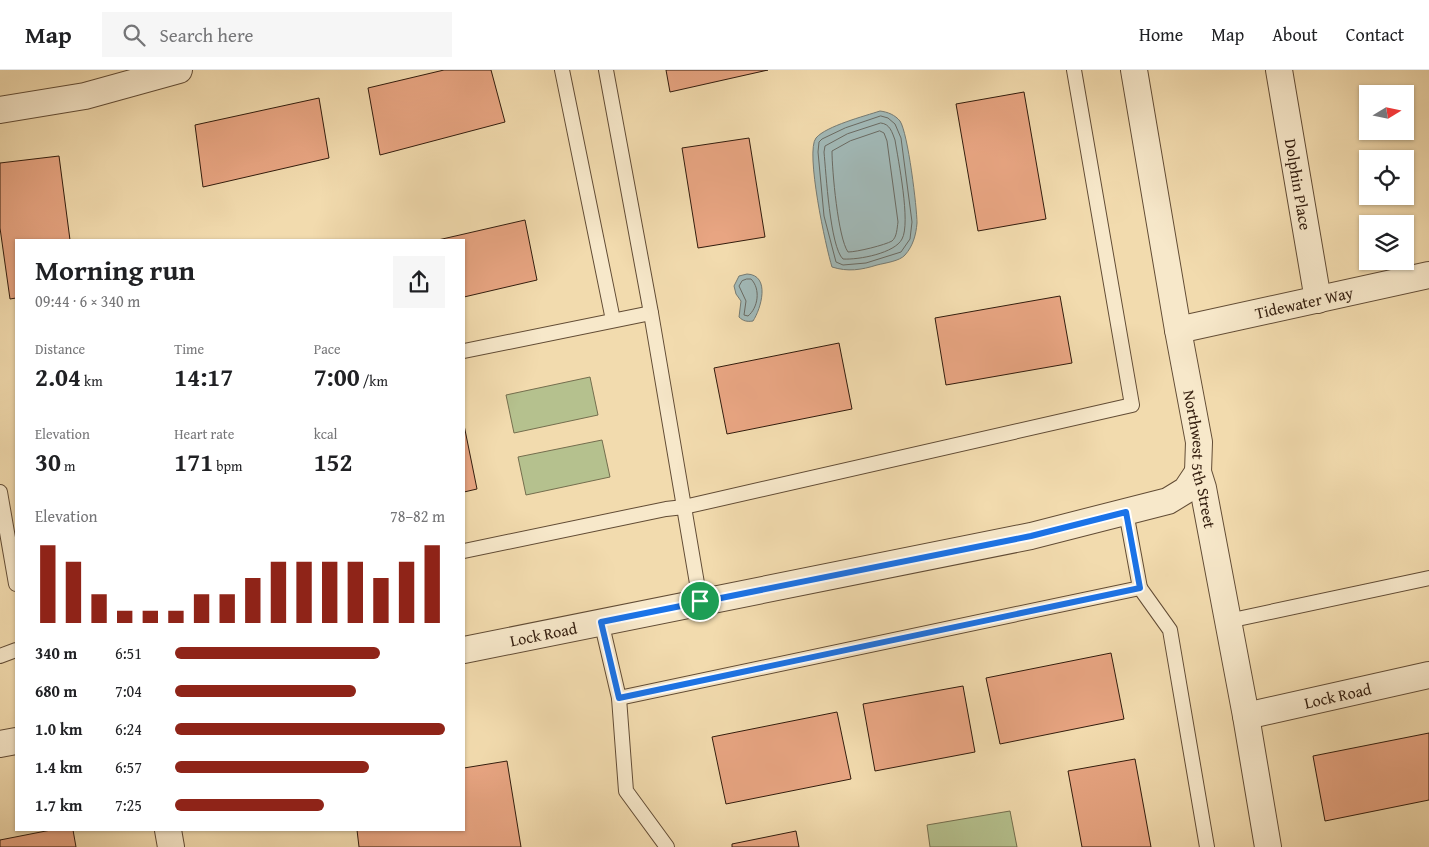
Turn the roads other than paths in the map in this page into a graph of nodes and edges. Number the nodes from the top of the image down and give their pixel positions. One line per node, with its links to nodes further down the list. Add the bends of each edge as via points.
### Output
1 (179, 70): 7 (street, via 85,96)
2 (562, 70): 11 (lane)
3 (606, 70): 10 (lane)
4 (1074, 70): 16 (lane, via 1132,405)
5 (1134, 70): 12 (street, Northwest 5th Street)
6 (1279, 70): 9 (street, Dolphin Place)
7 (0, 110)
8 (1429, 275): 9 (street, Tidewater Way)
9 (1318, 300): 12 (street, Tidewater Way)
10 (651, 313): 11 (lane); 16 (lane)
11 (613, 320): 13 (lane)
12 (1178, 330): 14 (street, Northwest 5th Street, via 1199,442)
13 (465, 351)
14 (1198, 472): 17 (street, Lock Road, via 1179,495); 23 (street, Northwest 5th Street)
15 (0, 492): 19 (lane)
16 (684, 507): 18 (lane); 22 (lane)
17 (1126, 512): 21 (lane); 22 (street, Lock Road, via 1031,536)
18 (465, 552)
19 (15, 578)
20 (1429, 578): 23 (lane)
21 (1140, 588): 29 (lane); 36 (lane, via 1170,630)
22 (700, 601): 24 (street, Lock Road)
23 (1228, 621): 30 (street, Northwest 5th Street)
24 (601, 622): 26 (street, Lock Road); 29 (lane)
25 (15, 650): 27 (lane)
26 (465, 650)
27 (0, 656)
28 (1429, 675): 30 (street, Lock Road)
29 (619, 698): 35 (lane, via 626,791)
30 (1246, 716): 37 (street, Northwest 5th Street)
31 (15, 741): 32 (street)
32 (0, 744)
33 (168, 831): 34 (street)
34 (170, 847)
35 (667, 847)
36 (1207, 847)
37 (1268, 847)

